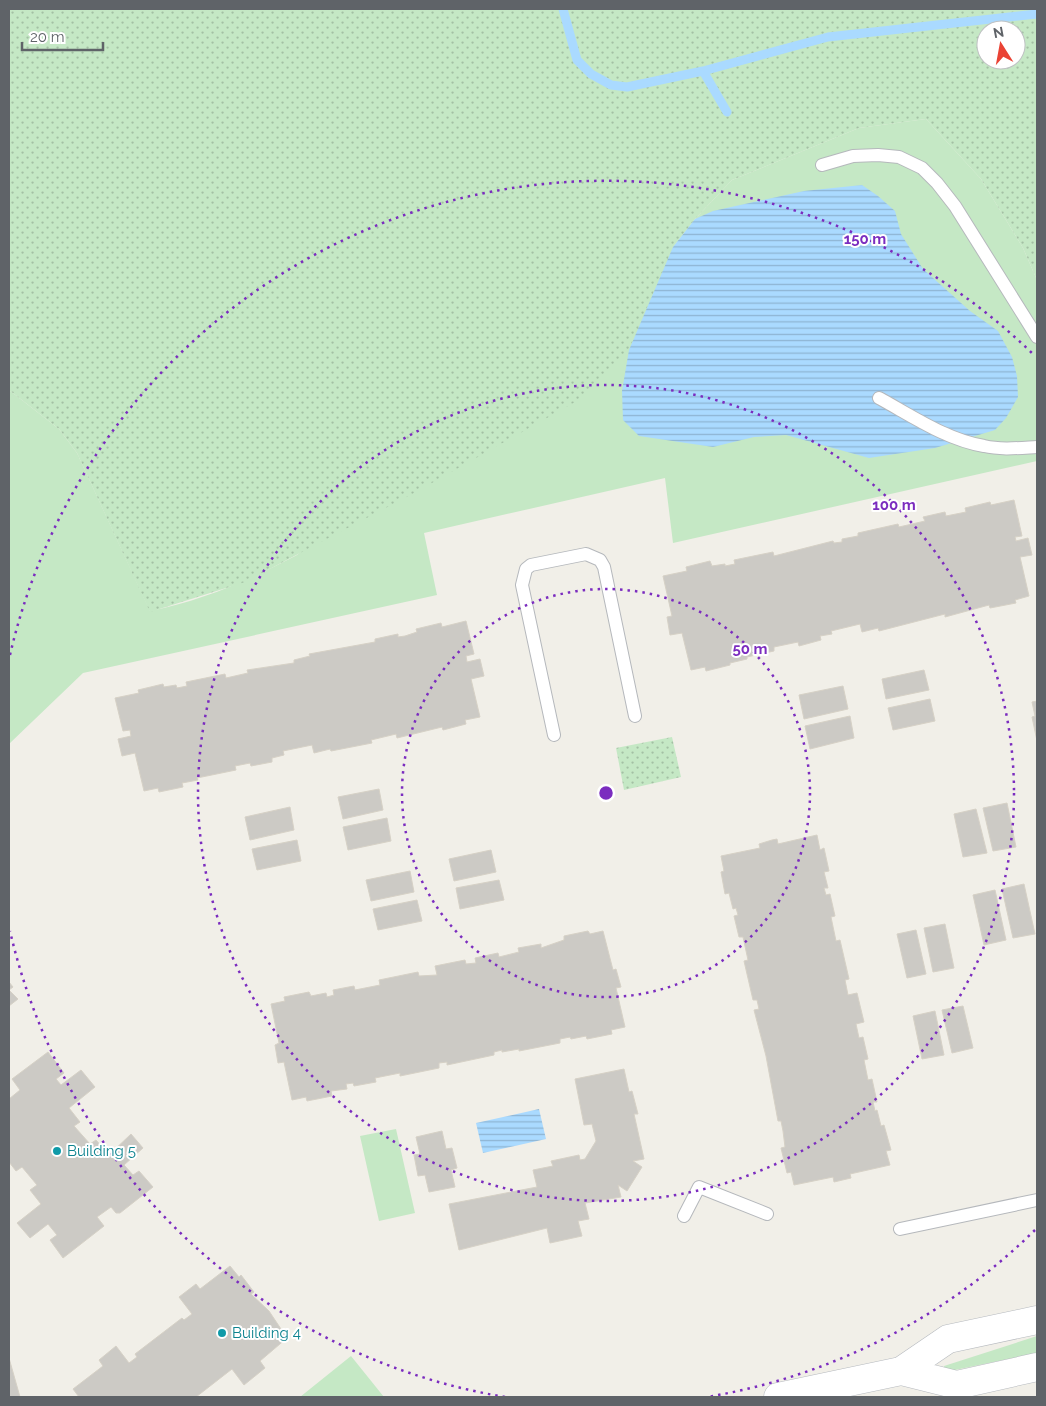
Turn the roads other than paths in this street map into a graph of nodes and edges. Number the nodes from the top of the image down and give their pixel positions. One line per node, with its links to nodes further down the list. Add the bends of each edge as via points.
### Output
1 (822, 165): 2 (lane, via 853,156 878,155 899,157 922,168 955,206)
2 (1037, 337)
3 (879, 398): 4 (lane, via 961,441 984,446)
4 (1037, 447)
5 (635, 716): 6 (lane, via 600,560 586,554 531,565 526,569 522,585)
6 (554, 735)
7 (1037, 1200): 10 (lane)
8 (767, 1214): 9 (lane, via 699,1187)
9 (684, 1216)
10 (900, 1229)
11 (1037, 1320): 13 (main road, via 948,1339)
12 (1037, 1367): 13 (main road, via 957,1385)
13 (901, 1371): 14 (main road)
14 (778, 1397)

